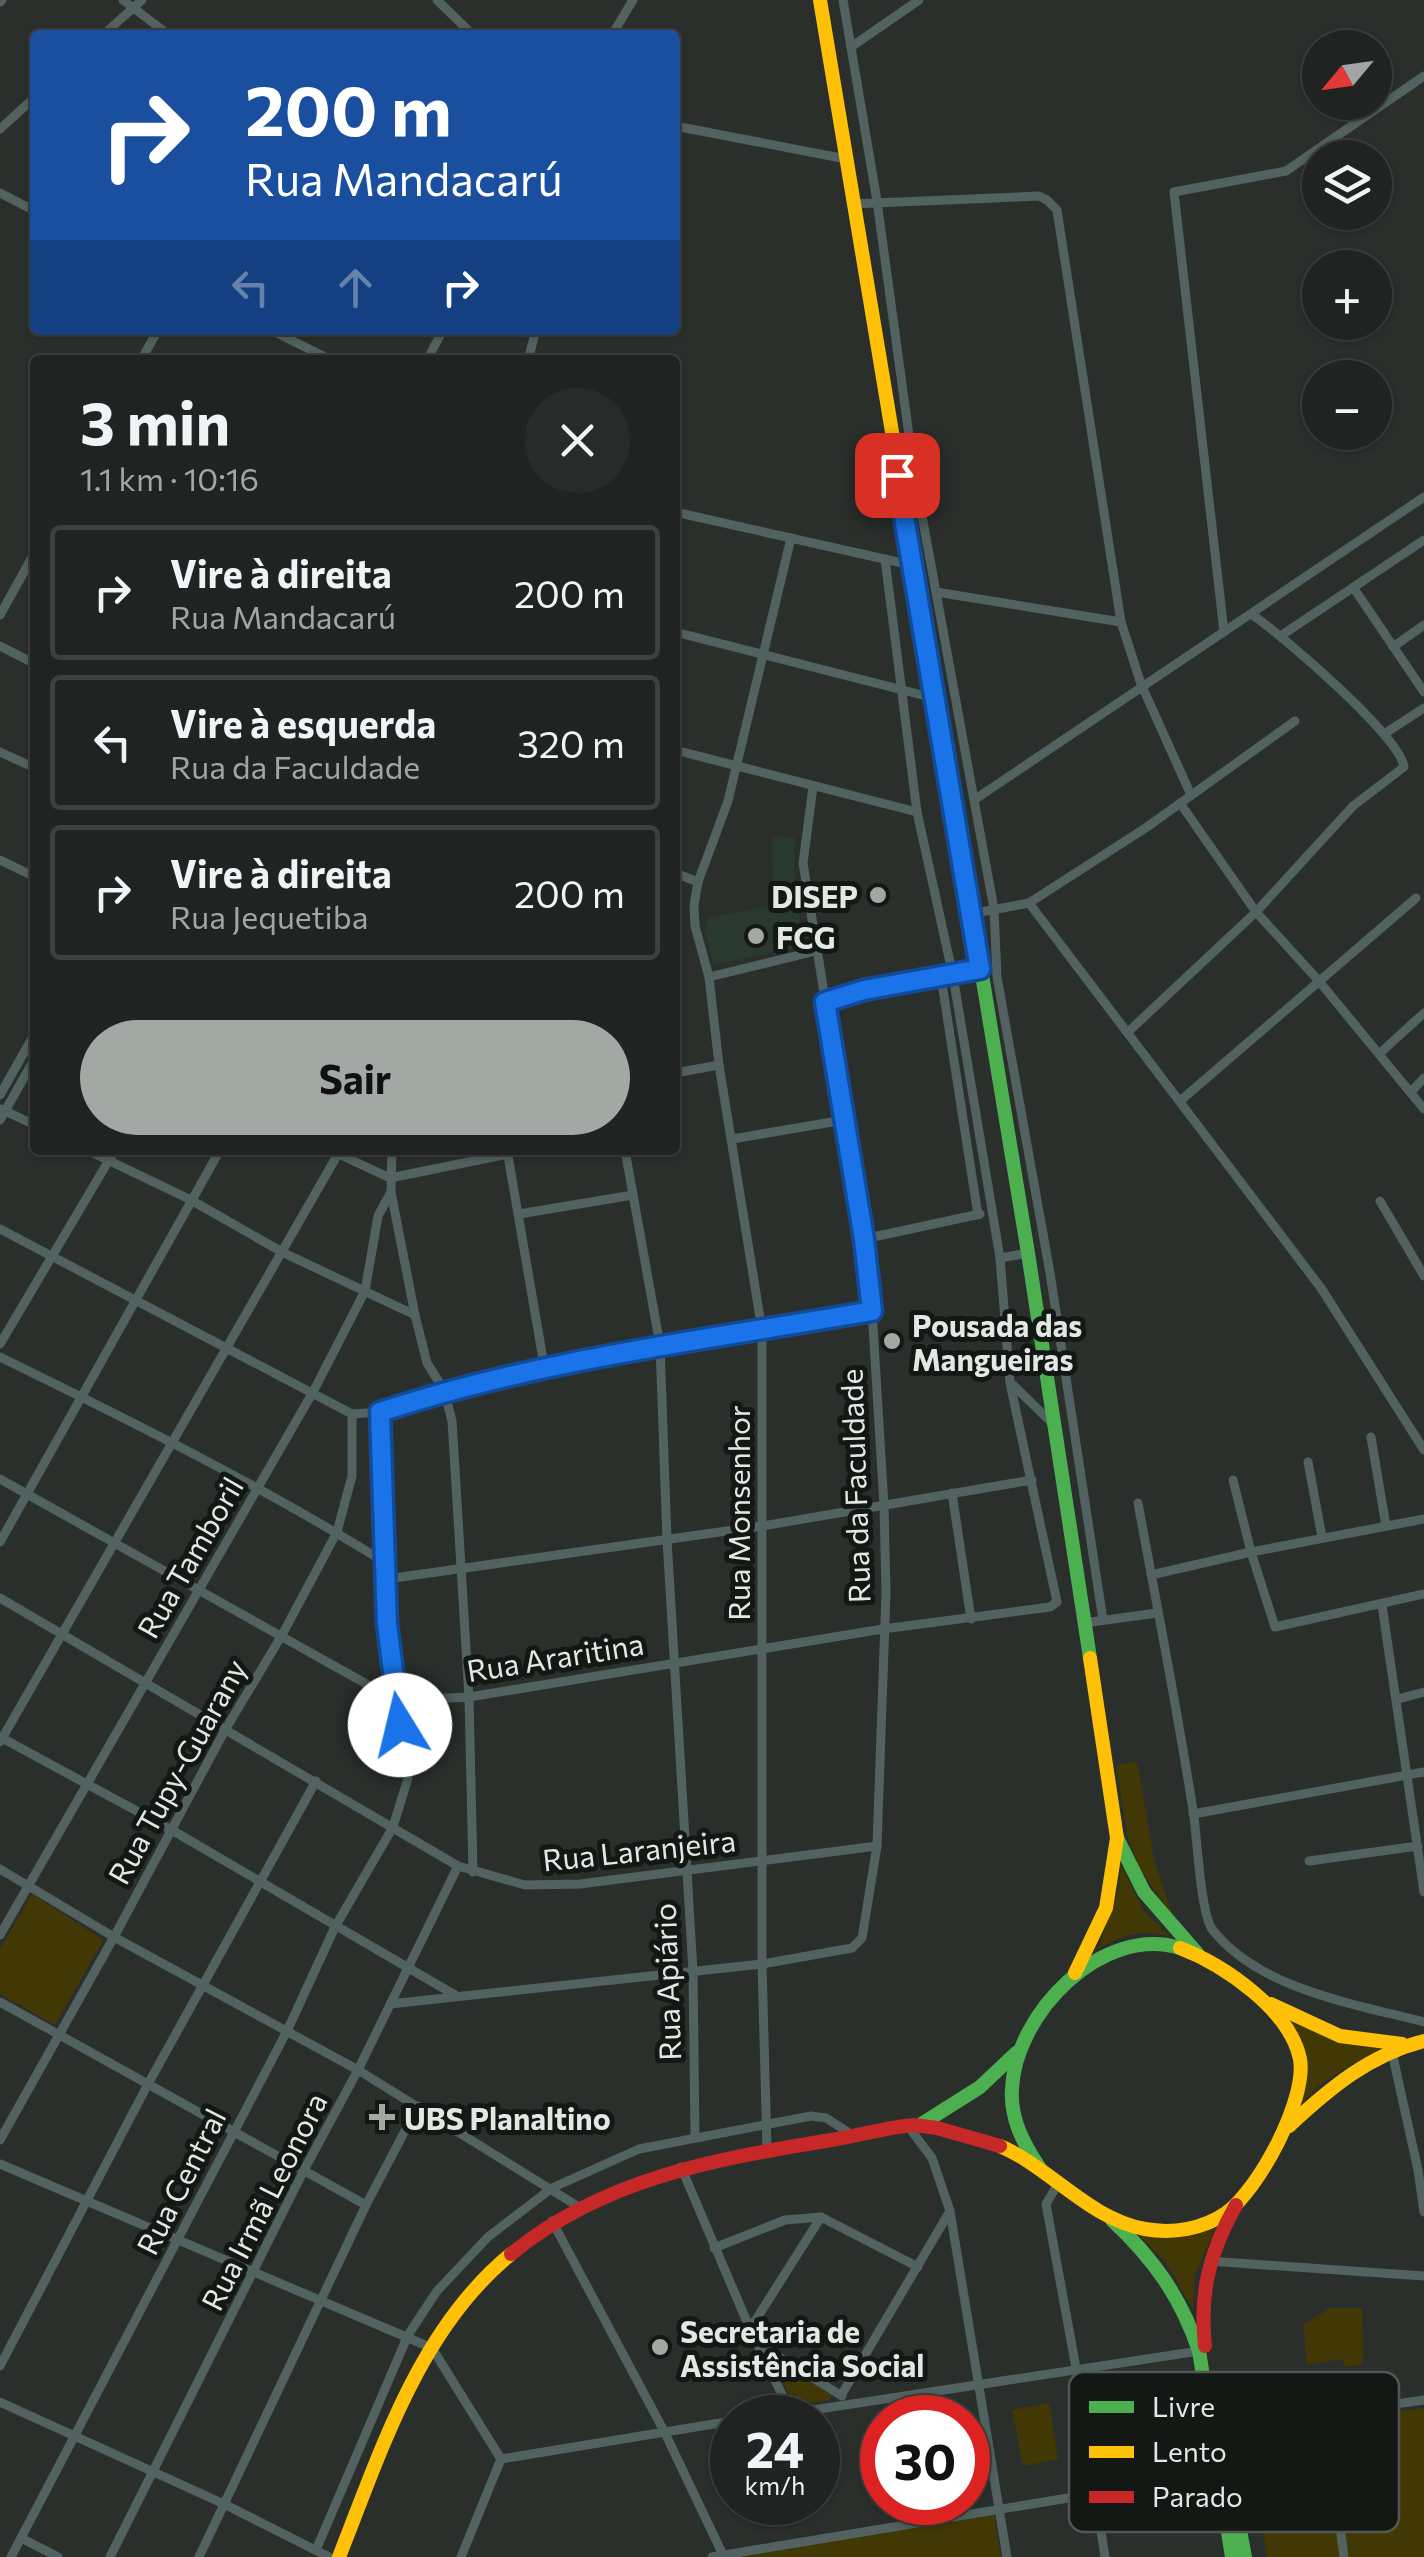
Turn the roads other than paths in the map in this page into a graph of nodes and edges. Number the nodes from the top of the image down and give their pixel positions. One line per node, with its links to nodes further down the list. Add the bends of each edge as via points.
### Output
1 (123, 0): 8 (street)
2 (142, 0): 8 (street)
3 (438, 0): 11 (street)
4 (633, 0): 12 (street)
5 (820, 0): 18 (main road)
6 (844, 0): 13 (street)
7 (919, 0): 13 (street)
8 (133, 8): 9 (street); 10 (street)
9 (109, 30)
10 (153, 30)
11 (468, 30)
12 (615, 30)
13 (851, 47): 20 (street)
14 (1424, 76): 38 (street, via 1286,171 1174,192)
15 (30, 102): 17 (street)
16 (680, 127): 18 (street)
17 (0, 129)
18 (846, 159): 21 (main road)
19 (0, 193): 22 (street)
20 (877, 201): 21 (street); 33 (street); 36 (street, via 1039,196 1057,210)
21 (852, 204): 31 (main road)
22 (30, 209)
23 (281, 335): 24 (street)
24 (321, 355)
25 (1424, 497): 34 (street)
26 (680, 513): 27 (street)
27 (792, 538): 29 (street); 43 (street, Rua Monsenhor)
28 (1424, 540): 32 (street)
29 (885, 559): 31 (street); 46 (street)
30 (30, 561): 35 (street)
31 (911, 564): 48 (main road)
32 (1353, 587): 40 (street); 42 (street)
33 (936, 592): 36 (street); 58 (street)
34 (1251, 614): 38 (street); 40 (street)
35 (0, 615)
36 (1121, 622): 45 (street)
37 (1424, 625): 42 (street)
38 (1224, 632): 45 (street)
39 (680, 633): 43 (street)
40 (1282, 635): 51 (street)
41 (0, 646): 44 (street)
42 (1393, 646): 47 (street)
43 (764, 654): 46 (street); 54 (street, Rua Monsenhor)
44 (30, 661)
45 (1141, 684): 57 (street); 58 (street)
46 (902, 690): 48 (street); 60 (street)
47 (1424, 692)
48 (934, 698): 69 (main road)
49 (1424, 708): 51 (street)
50 (1295, 721): 57 (street)
51 (1384, 734): 68 (street, via 1404,766 1353,806)
52 (680, 751): 54 (street)
53 (0, 752): 55 (street)
54 (737, 765): 56 (street); 64 (street, Rua Monsenhor)
55 (30, 766)
56 (813, 787): 60 (street); 70 (street, Rua da Faculdade, via 803,862)
57 (1190, 795): 59 (street)
58 (974, 800): 67 (street)
59 (1180, 803): 66 (street); 68 (street)
60 (917, 812): 72 (street)
61 (0, 860): 62 (street)
62 (30, 875)
63 (680, 875): 64 (street)
64 (698, 882): 73 (street, Rua Monsenhor, via 695,926)
65 (1416, 898): 74 (street)
66 (1029, 904): 67 (street); 77 (street)
67 (994, 909): 69 (street); 165 (street, via 997,977)
68 (1256, 912): 74 (street); 77 (street)
69 (970, 914): 71 (main road)
70 (816, 951): 73 (street); 75 (street, Rua da Faculdade)
71 (980, 969): 72 (street); 113 (main road)
72 (947, 976): 75 (street); 107 (street); 109 (street)
73 (709, 977): 80 (street, Rua Monsenhor)
74 (1318, 980): 79 (street); 86 (street)
75 (825, 1002): 89 (street, Rua da Faculdade)
76 (1424, 1012): 79 (street)
77 (1128, 1032): 86 (street)
78 (30, 1043): 84 (street)
79 (1379, 1054): 85 (street)
80 (719, 1065): 82 (street); 91 (street, Rua Monsenhor)
81 (30, 1066): 88 (street)
82 (680, 1072)
83 (1424, 1078): 85 (street)
84 (0, 1095)
85 (1418, 1097): 87 (street)
86 (1180, 1101): 136 (street, via 1321,1288)
87 (1424, 1109)
88 (2, 1113): 90 (street)
89 (844, 1120): 91 (street); 111 (street, Rua da Faculdade)
90 (30, 1123)
91 (732, 1139): 121 (street, Rua Monsenhor)
92 (98, 1155): 101 (street)
93 (112, 1155): 101 (street)
94 (217, 1155): 105 (street)
95 (332, 1155): 112 (street)
96 (340, 1155): 102 (street)
97 (392, 1155): 102 (street, Rua Tamboril)
98 (494, 1155): 102 (street)
99 (508, 1155): 108 (street)
100 (626, 1155): 104 (street, Rua Apiário)
101 (108, 1160): 105 (street); 114 (street)
102 (390, 1178): 103 (street, Rua Tamboril)
103 (391, 1192): 117 (street, Rua Tamboril, via 378,1216); 120 (street, Rua Tamboril)
104 (633, 1195): 108 (street); 123 (street, Rua Apiário)
105 (191, 1200): 112 (street); 118 (street)
106 (1380, 1201): 116 (street)
107 (993, 1212): 109 (street); 115 (street)
108 (519, 1214): 126 (street)
109 (978, 1215): 111 (street)
110 (0, 1229): 114 (street)
111 (864, 1239): 119 (street, Rua da Faculdade)
112 (282, 1252): 117 (street); 124 (street)
113 (1028, 1253): 115 (street); 133 (main road)
114 (52, 1256): 118 (street); 122 (street)
115 (1000, 1258): 127 (street)
116 (1424, 1276)
117 (365, 1291): 120 (street); 129 (street, Rua Tamboril)
118 (136, 1298): 124 (street); 130 (street)
119 (872, 1311): 121 (street); 145 (street, Rua da Faculdade)
120 (415, 1315): 128 (street, Rua Tamboril, via 426,1364)
121 (762, 1330): 123 (street); 147 (street, Rua Monsenhor)
122 (0, 1344)
123 (660, 1346): 126 (street); 151 (street, Rua Apiário)
124 (229, 1348): 129 (street); 135 (street)
125 (0, 1358): 130 (street)
126 (544, 1366): 128 (street)
127 (1010, 1383): 133 (street); 139 (street)
128 (444, 1390): 131 (street); 156 (street)
129 (313, 1392): 132 (street); 141 (street, Rua Tamboril)
130 (80, 1396): 135 (street); 142 (street)
131 (380, 1412): 132 (street); 155 (street, Rua Central)
132 (352, 1414): 149 (street, Rua Tupy-Guarany, via 352,1476)
133 (1054, 1425): 166 (main road)
134 (1371, 1438): 148 (street)
135 (170, 1442): 141 (street); 153 (street)
136 (1424, 1450)
137 (1308, 1462): 150 (street)
138 (0, 1479): 142 (street, Rua Araritina)
139 (1032, 1480): 143 (street); 164 (street, Rua Araritina, via 1058,1599 1050,1608)
140 (1233, 1480): 154 (street)
141 (257, 1488): 149 (street); 159 (street, Rua Tamboril)
142 (26, 1494): 152 (street); 153 (street, Rua Araritina)
143 (952, 1494): 145 (street); 164 (street)
144 (1138, 1503): 157 (street)
145 (884, 1505): 147 (street); 167 (street, Rua da Faculdade)
146 (1424, 1519): 148 (street)
147 (762, 1526): 151 (street); 170 (street, Rua Monsenhor)
148 (1386, 1526): 150 (street)
149 (337, 1532): 155 (street); 169 (street, Rua Tupy-Guarany)
150 (1322, 1537): 154 (street)
151 (667, 1540): 156 (street); 171 (street, Rua Apiário)
152 (0, 1542)
153 (116, 1542): 159 (street, Rua Araritina); 168 (street)
154 (1251, 1552): 157 (street); 162 (street, via 1277,1628)
155 (386, 1563): 158 (street, Rua Central)
156 (462, 1569): 158 (street); 174 (street)
157 (1151, 1576): 163 (street)
158 (386, 1578): 175 (street, Rua Central)
159 (199, 1588): 169 (street, Rua Araritina); 172 (street, Rua Tamboril)
160 (1424, 1594): 162 (street)
161 (0, 1598): 168 (street, Rua Laranjeira)
162 (1382, 1604): 176 (street)
163 (1157, 1613): 165 (street); 183 (street)
164 (972, 1619): 167 (street, Rua Araritina)
165 (1103, 1620): 166 (street)
166 (1084, 1623): 186 (main road)
167 (883, 1629): 170 (street, Rua Araritina); 187 (street, Rua da Faculdade)
168 (63, 1634): 172 (street, Rua Laranjeira); 178 (street)
169 (282, 1635): 175 (street, Rua Araritina); 177 (street, Rua Tupy-Guarany)
170 (763, 1651): 171 (street, Rua Araritina); 190 (street, Rua Monsenhor)
171 (676, 1662): 174 (street, Rua Araritina); 194 (street, Rua Apiário)
172 (146, 1684): 177 (street, Rua Laranjeira); 182 (street, Rua Tamboril)
173 (1424, 1692): 176 (street)
174 (469, 1697): 175 (street, Rua Araritina); 193 (street)
175 (396, 1698): 184 (street, Rua Central, via 408,1778)
176 (1398, 1699): 180 (street)
177 (225, 1730): 181 (street, Rua Laranjeira); 185 (street, Rua Tupy-Guarany)
178 (1, 1739): 182 (street)
179 (1424, 1772): 180 (street)
180 (1409, 1775): 183 (street); 188 (street)
181 (316, 1782): 184 (street, Rua Laranjeira); 195 (street)
182 (89, 1785): 185 (street); 196 (street, Rua Tamboril)
183 (1193, 1814): 211 (street, via 1208,1922 1223,1940 1303,1990)
184 (393, 1827): 191 (street, Rua Laranjeira); 198 (street, Rua Central)
185 (170, 1829): 195 (street); 200 (street, Rua Tupy-Guarany)
186 (1117, 1838): 201 (main road, via 1144,1892); 205 (main road, via 1106,1908)
187 (877, 1846): 190 (street, Rua Laranjeira); 202 (street, Rua da Faculdade, via 856,1945)
188 (1418, 1846): 189 (street); 197 (street)
189 (1308, 1861)
190 (763, 1862): 194 (street, Rua Laranjeira); 202 (street, Rua Monsenhor)
191 (458, 1866): 193 (street, Rua Laranjeira); 203 (street, Rua Irmã Leonora)
192 (0, 1868): 196 (street)
193 (473, 1872): 194 (street, Rua Laranjeira, via 541,1886)
194 (688, 1872): 204 (street, Rua Apiário)
195 (259, 1880): 198 (street); 206 (street)
196 (29, 1885): 199 (street, Rua Tamboril); 200 (street)
197 (1424, 1892)
198 (335, 1926): 203 (street); 212 (street, Rua Central)
199 (0, 1935)
200 (114, 1937): 206 (street); 213 (street, Rua Tupy-Guarany)
201 (1197, 1953): 205 (main road, via 1164,1944 1126,1945); 208 (main road)
202 (762, 1964): 204 (street); 220 (street, Rua Monsenhor)
203 (408, 1968): 207 (street); 210 (street, Rua Irmã Leonora)
204 (693, 1971): 207 (street); 225 (street, Rua Apiário)
205 (1075, 1973): 216 (main road)
206 (202, 1984): 212 (street); 218 (street)
207 (458, 1997): 210 (street)
208 (1264, 2000): 215 (main road, via 1326,2031); 222 (main road, via 1285,2022 1300,2059 1300,2093)
209 (0, 2002): 213 (street)
210 (390, 2004): 217 (street, Rua Irmã Leonora)
211 (1424, 2022)
212 (288, 2031): 217 (street); 223 (street, Rua Central)
213 (58, 2034): 218 (street); 226 (street, Rua Tupy-Guarany)
214 (1424, 2041): 215 (main road)
215 (1391, 2047): 222 (main road); 232 (street)
216 (1019, 2050): 221 (main road, via 980,2087); 230 (main road, via 1012,2106)
217 (358, 2070): 219 (street); 231 (street, Rua Irmã Leonora)
218 (148, 2084): 223 (street); 235 (street)
219 (418, 2106): 234 (street); 237 (street)
220 (764, 2124): 224 (street, via 811,2116); 225 (street); 227 (street, Rua Monsenhor)
221 (914, 2125): 224 (main road); 230 (main road, via 987,2141); 239 (street)
222 (1289, 2126): 236 (main road)
223 (232, 2132): 231 (street); 244 (street, Rua Central)
224 (854, 2136): 227 (main road)
225 (695, 2138): 234 (street, via 639,2149)
226 (0, 2140)
227 (767, 2150): 229 (main road)
228 (0, 2164): 235 (street)
229 (681, 2167): 238 (main road); 245 (street)
230 (1039, 2167): 233 (main road)
231 (304, 2170): 237 (street); 248 (street, Rua Irmã Leonora)
232 (1421, 2170): 240 (street)
233 (1058, 2184): 242 (main road); 257 (street, via 1046,2204)
234 (552, 2188): 238 (street); 252 (street, via 478,2247)
235 (88, 2201): 244 (street); 256 (street)
236 (1236, 2204): 242 (main road, via 1178,2230); 246 (main road)
237 (366, 2205): 250 (street)
238 (579, 2207): 243 (main road)
239 (950, 2211): 247 (street); 261 (street)
240 (1424, 2212)
241 (821, 2217): 245 (street, via 785,2220); 247 (street); 251 (street)
242 (1112, 2220): 255 (main road, via 1170,2283)
243 (552, 2221): 254 (main road, via 480,2280); 268 (street)
244 (178, 2239): 248 (street); 269 (street, Rua Central)
245 (714, 2248): 251 (street)
246 (1209, 2260): 249 (street); 255 (main road, via 1200,2302)
247 (918, 2267): 263 (street)
248 (254, 2271): 250 (street); 271 (street, Rua Irmã Leonora)
249 (1424, 2276)
250 (320, 2302): 252 (street); 273 (street)
251 (750, 2328): 253 (street)
252 (408, 2335): 254 (street); 280 (street)
253 (758, 2344): 262 (street); 263 (street)
254 (432, 2348): 270 (street); 287 (main road)
255 (1202, 2351): 257 (street); 259 (main road); 260 (main road)
256 (0, 2366)
257 (1076, 2368): 258 (street); 261 (street)
258 (1077, 2372)
259 (1205, 2372)
260 (1207, 2372)
261 (981, 2383): 263 (street); 274 (street)
262 (783, 2395)
263 (842, 2398)
264 (1424, 2400): 266 (street)
265 (0, 2402): 269 (street)
266 (1399, 2404)
267 (710, 2425): 268 (street)
268 (664, 2432): 270 (street); 281 (street)
269 (76, 2437): 271 (street); 279 (street, Rua Central)
270 (501, 2459): 288 (street)
271 (154, 2474): 273 (street); 284 (street, Rua Irmã Leonora)
272 (1069, 2497): 274 (street)
273 (224, 2504): 280 (street); 285 (street)
274 (1000, 2507): 281 (street); 290 (street)
275 (1100, 2532): 291 (street)
276 (1228, 2532): 292 (main road)
277 (1240, 2532): 293 (main road)
278 (1341, 2532): 294 (street)
279 (21, 2538): 282 (street, Rua Central); 283 (street)
280 (316, 2550): 286 (street)
281 (724, 2556): 289 (street)
282 (11, 2557)
283 (58, 2557)
284 (110, 2557)
285 (200, 2557)
286 (328, 2557)
287 (338, 2557)
288 (462, 2557)
289 (712, 2557)
290 (1007, 2557)
291 (1104, 2557)
292 (1232, 2557)
293 (1244, 2557)
294 (1344, 2557)

